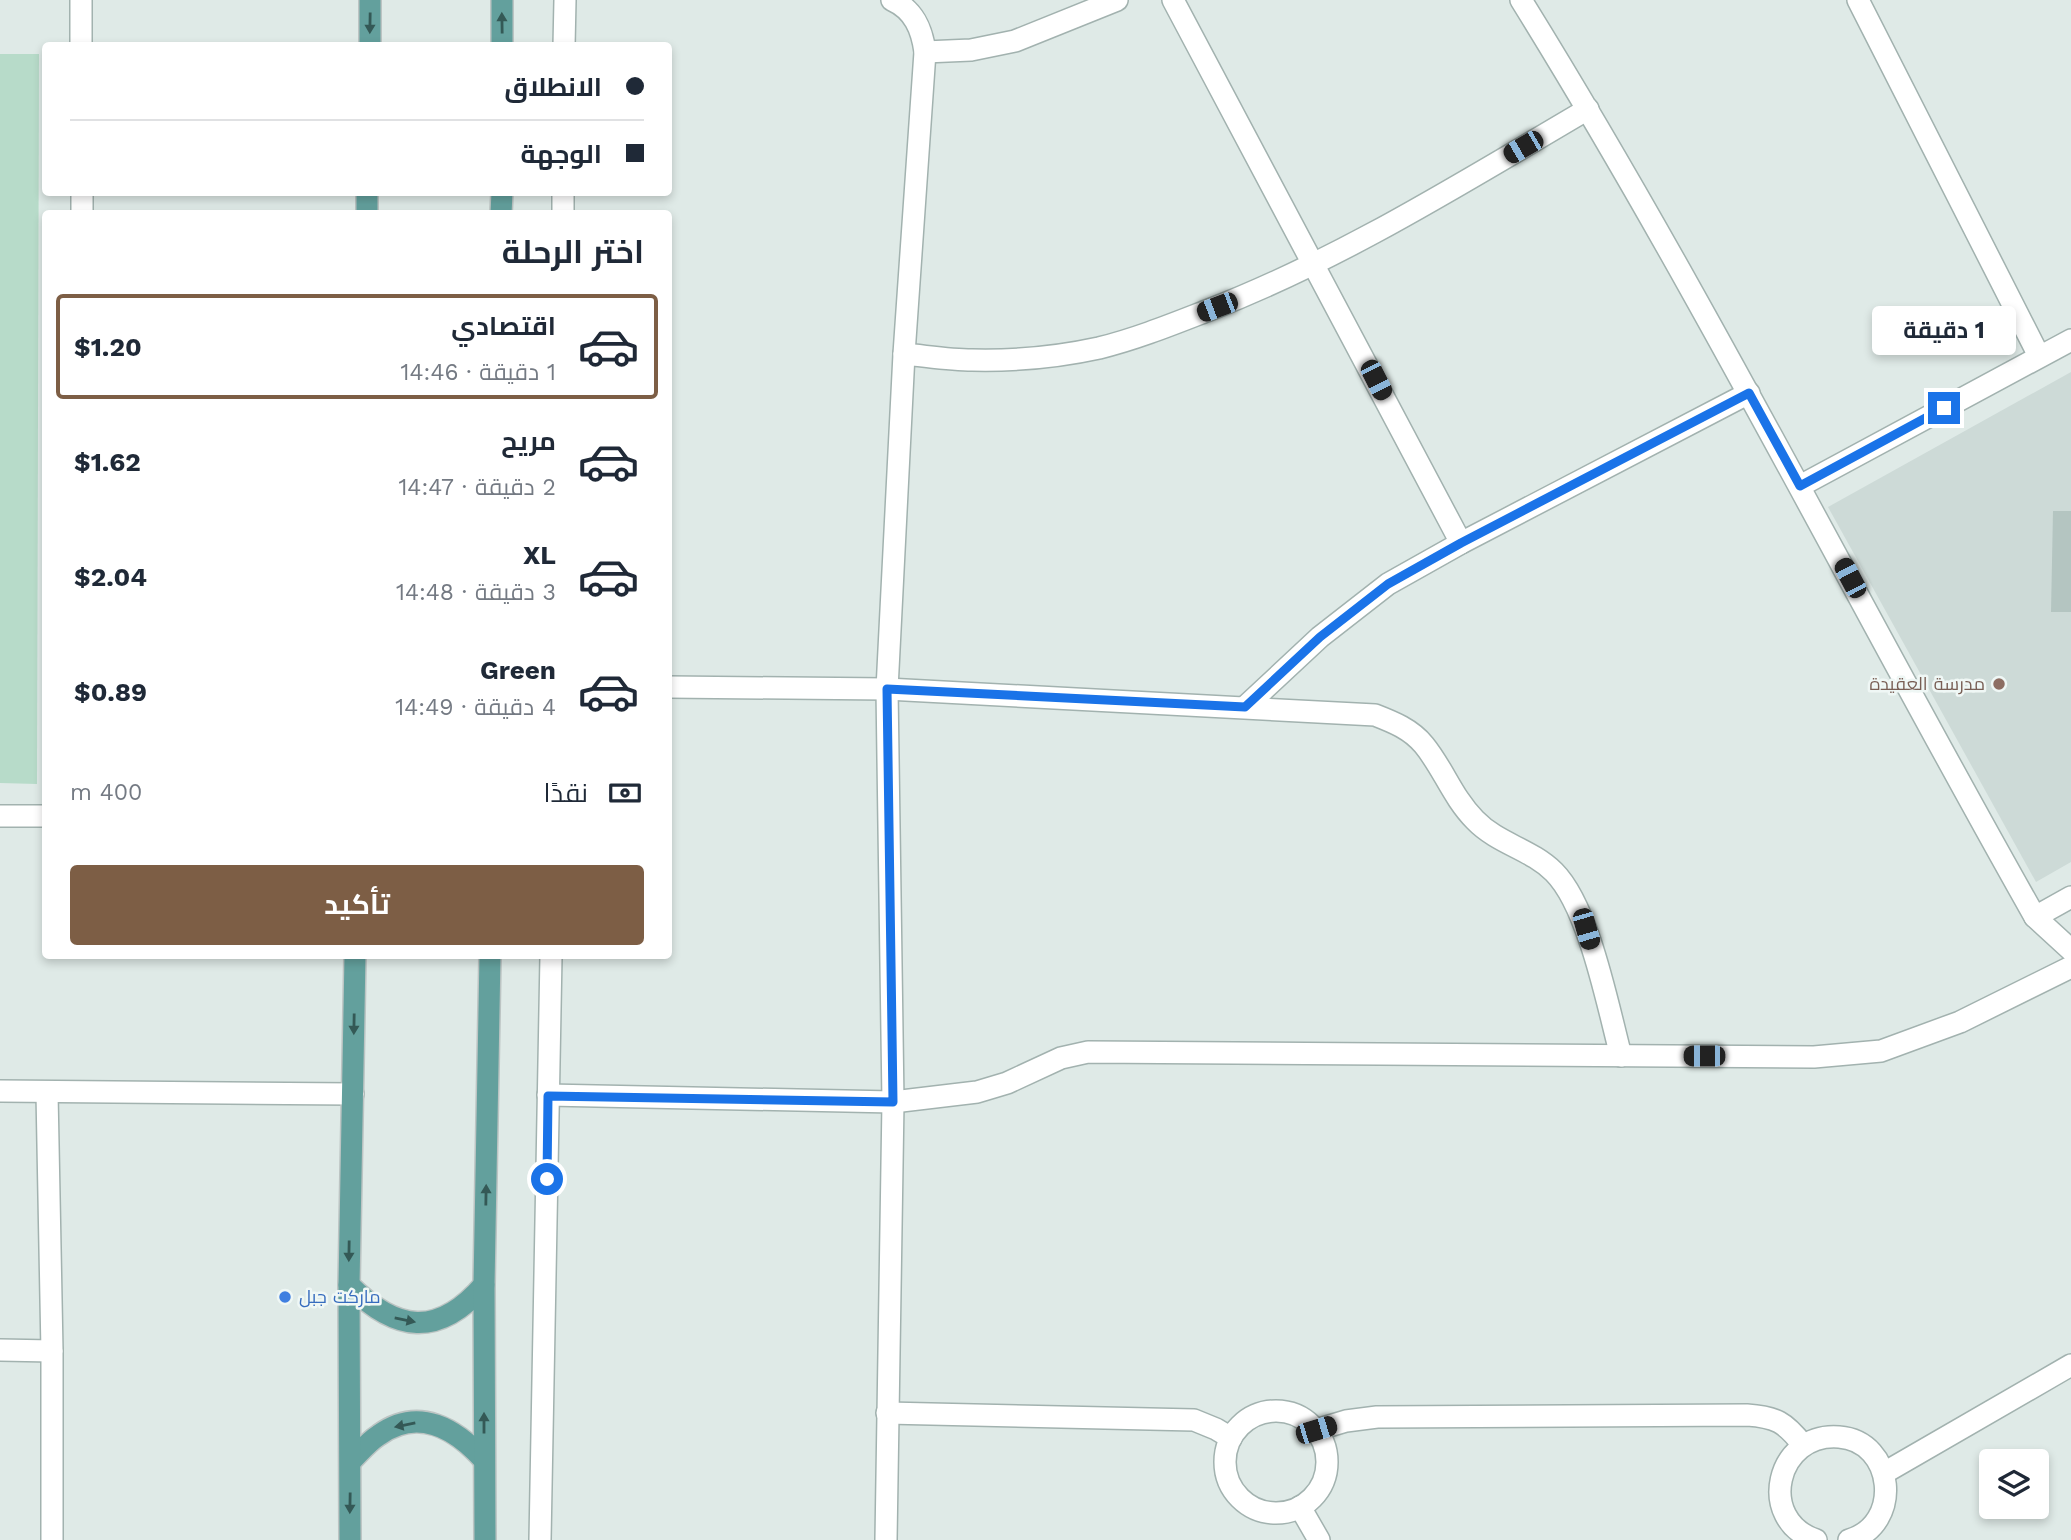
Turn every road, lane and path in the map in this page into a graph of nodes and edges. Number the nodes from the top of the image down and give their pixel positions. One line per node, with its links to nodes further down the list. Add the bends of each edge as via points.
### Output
1 (81, 0): 10 (street)
2 (370, 0): 11 (main road, one-way to 11)
3 (502, 0): 12 (main road, one-way to 3)
4 (565, 0): 13 (street)
5 (892, 0): 14 (street, via 915,18)
6 (1116, 0): 14 (street, via 1015,41 971,50)
7 (1172, 0): 16 (street)
8 (1521, 0): 15 (street)
9 (1858, 0): 19 (street)
10 (81, 42)
11 (370, 42)
12 (502, 42)
13 (564, 42)
14 (925, 52): 18 (street)
15 (1588, 109): 16 (street); 20 (street)
16 (1315, 264): 18 (street, via 1167,327 1100,347 972,360); 22 (street)
17 (2071, 340): 19 (street)
18 (904, 354): 24 (street)
19 (2039, 356): 21 (street)
20 (1749, 393): 21 (street); 22 (street)
21 (1800, 486): 29 (street)
22 (1461, 543): 25 (street, via 1353,609)
23 (672, 687): 24 (street)
24 (887, 689): 25 (street); 40 (street)
25 (1245, 707): 35 (street, via 1375,715 1402,726 1424,745 1475,821 1501,841 1532,854 1555,873 1573,900 1586,929)
26 (0, 816): 27 (street)
27 (42, 816)
28 (2071, 897): 29 (street)
29 (2035, 918): 30 (street)
30 (2071, 950)
31 (355, 959): 38 (main road, one-way to 38)
32 (490, 959): 42 (main road, one-way to 32)
33 (551, 959): 39 (street)
34 (2071, 967): 35 (street, via 1960,1022 1881,1051 1814,1057)
35 (1621, 1056): 40 (street, via 1088,1052 1061,1058 977,1092)
36 (0, 1091): 37 (street)
37 (47, 1093): 38 (street); 44 (street)
38 (353, 1094): 41 (main road, one-way to 41)
39 (548, 1096): 40 (street); 57 (street)
40 (893, 1102): 46 (street)
41 (349, 1285): 42 (main road, one-way to 42, via 384,1315 422,1322 455,1312); 51 (main road)
42 (484, 1285): 50 (main road, one-way to 42)
43 (0, 1350): 44 (street)
44 (52, 1351): 54 (street)
45 (2071, 1365): 52 (street)
46 (887, 1413): 48 (street, via 1194,1420); 58 (street)
47 (1316, 1430): 48 (street, via 1292,1413 1263,1412 1238,1427); 49 (street, via 1377,1417 1747,1415 1769,1416 1789,1427); 53 (street, via 1326,1452 1324,1478)
48 (1231, 1438): 53 (street, via 1225,1464 1240,1498 1275,1513)
49 (1803, 1445): 52 (street, via 1821,1437 1841,1436 1875,1456); 60 (street, via 1783,1470 1781,1501 1796,1528)
50 (484, 1460): 51 (main road, one-way to 51, via 447,1428 408,1422 377,1436); 56 (main road)
51 (351, 1461): 55 (main road, one-way to 55)
52 (1884, 1473): 61 (street, via 1887,1489 1878,1519)
53 (1300, 1507): 59 (street)
54 (52, 1540)
55 (350, 1540)
56 (485, 1540)
57 (540, 1540)
58 (886, 1540)
59 (1319, 1540)
60 (1816, 1540)
61 (1849, 1540)

